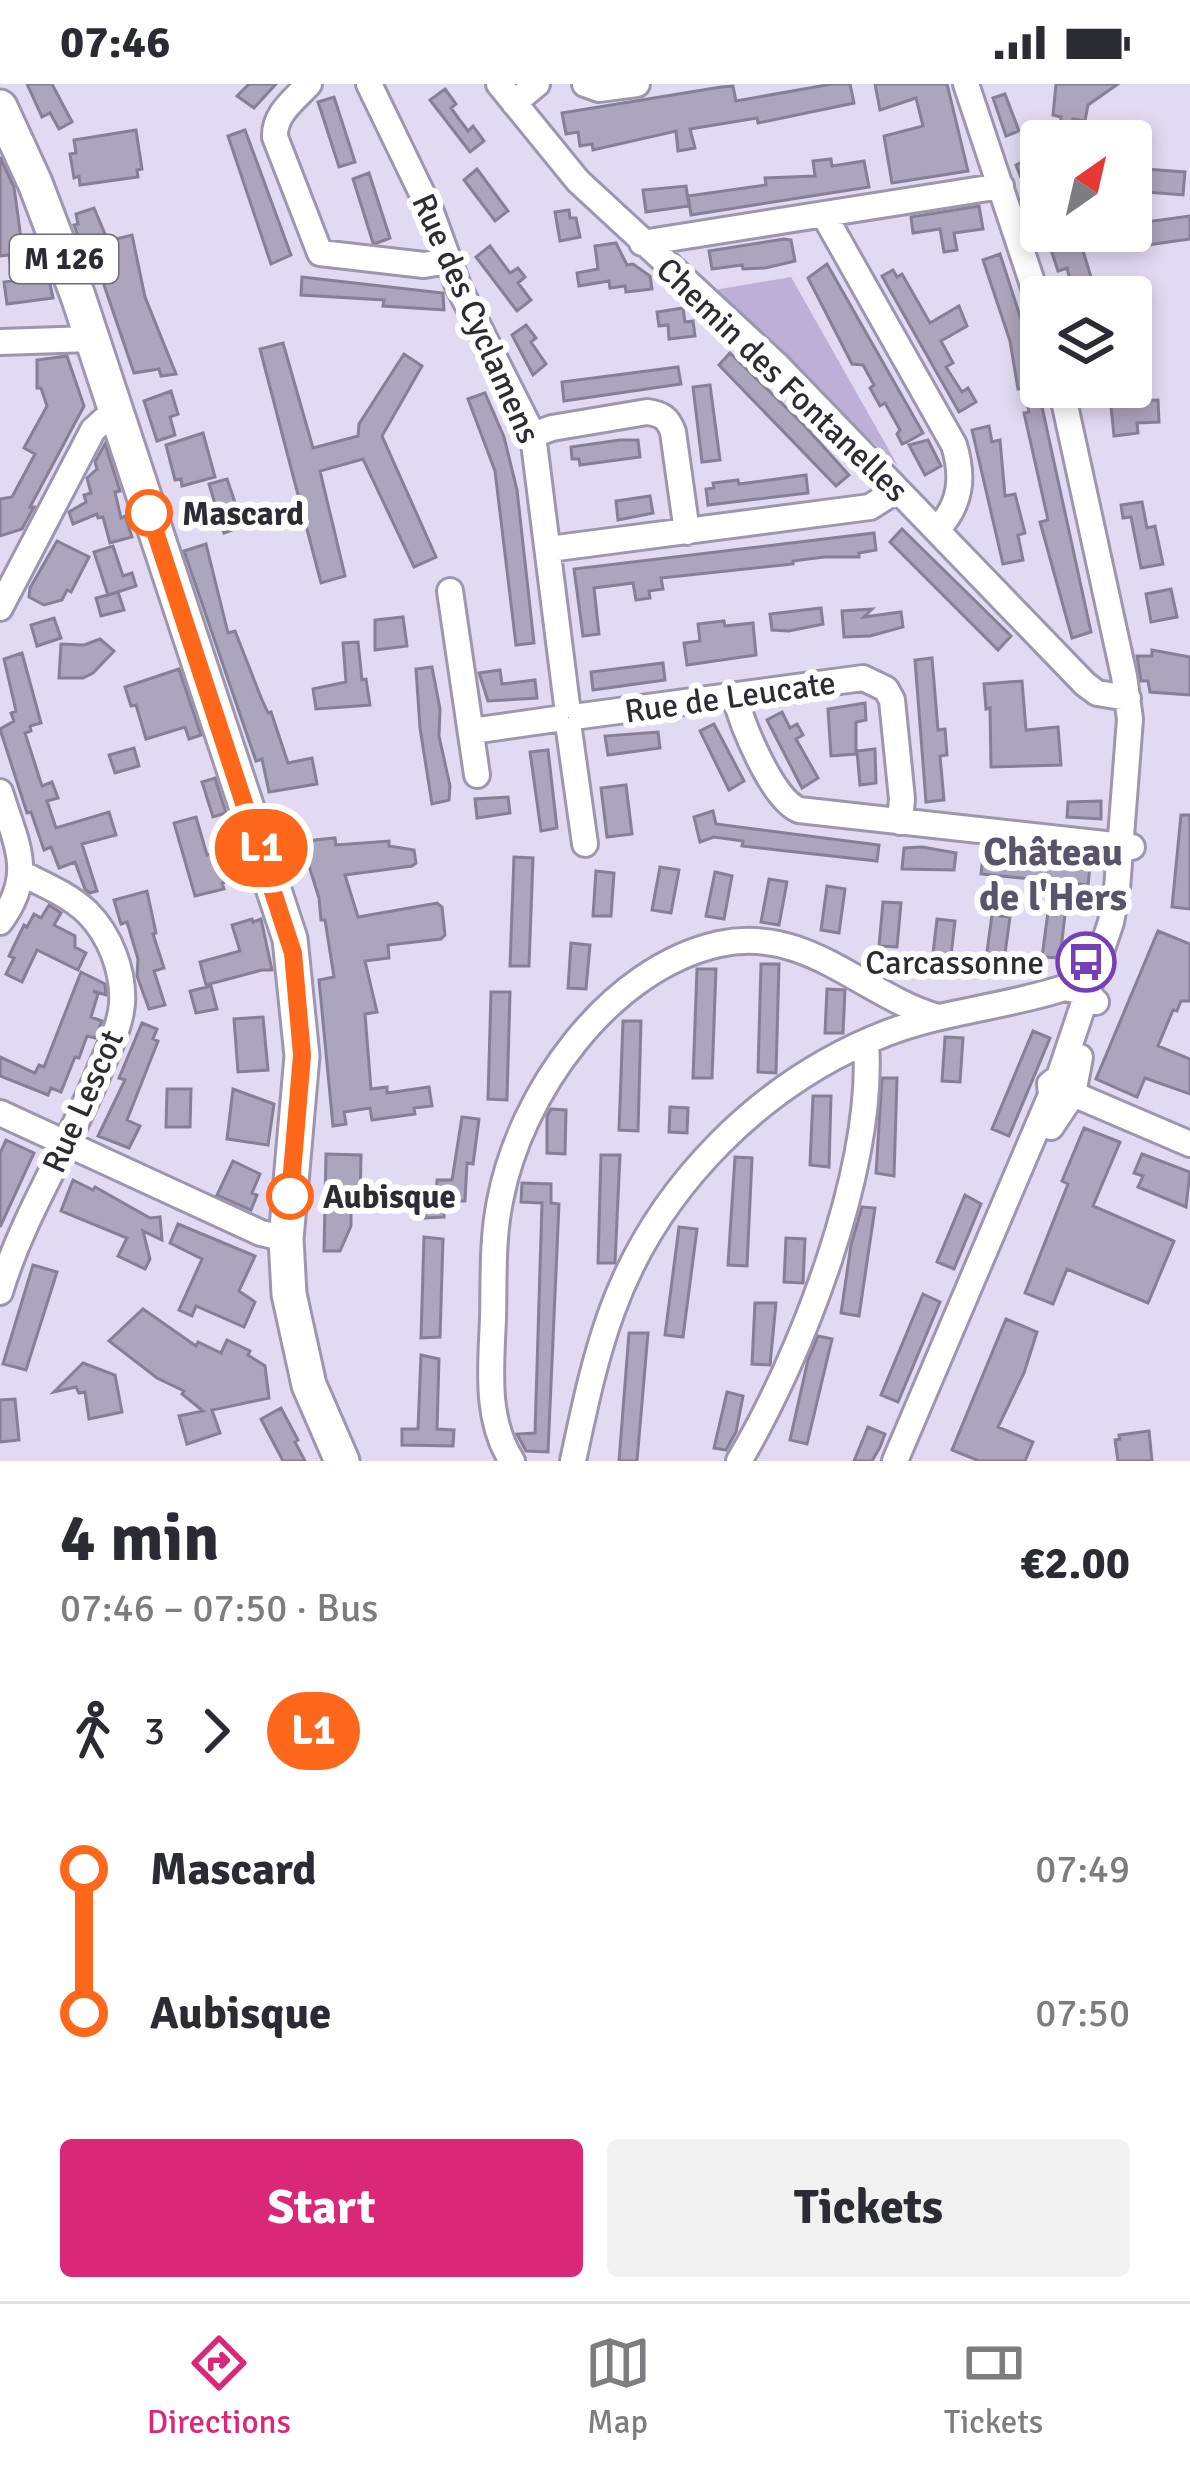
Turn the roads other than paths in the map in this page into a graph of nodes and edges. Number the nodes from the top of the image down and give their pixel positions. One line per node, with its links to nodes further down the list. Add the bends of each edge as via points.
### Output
1 (309, 84): 12 (street, via 280,116 275,137 320,253)
2 (369, 84): 12 (street, Rue des Cyclamens)
3 (537, 84): 7 (street)
4 (585, 84): 5 (street)
5 (637, 84)
6 (965, 84): 9 (street)
7 (507, 94): 11 (street, Chemin des Fontanelles)
8 (0, 107): 14 (main road, M 126)
9 (1000, 186): 10 (street); 13 (street)
10 (824, 215): 11 (street); 20 (street, via 954,445 960,487)
11 (642, 243): 19 (street, Chemin des Fontanelles, via 777,365)
12 (448, 262): 18 (street, Rue des Cyclamens)
13 (1030, 276)
14 (91, 339): 15 (street); 17 (main road, M 126)
15 (0, 342)
16 (1065, 408): 25 (street)
17 (117, 416): 24 (street, via 93,430); 44 (main road, M 126, via 293,953 302,1055)
18 (532, 435): 21 (street, via 658,413 674,432); 22 (street, Rue des Cyclamens)
19 (897, 490): 20 (street, Chemin des Fontanelles); 21 (street, via 870,507)
20 (938, 530): 25 (street, Chemin des Fontanelles, via 1097,693)
21 (687, 532): 22 (street)
22 (549, 549): 27 (street, Rue des Cyclamens)
23 (450, 591): 28 (street)
24 (0, 608)
25 (1126, 687): 33 (street)
26 (735, 696): 27 (street, Rue de Leucate); 31 (street, via 788,806); 31 (street, Rue de Leucate, via 863,678 886,689)
27 (568, 718): 28 (street, Rue de Leucate); 32 (street, Rue des Cyclamens)
28 (472, 731): 29 (street)
29 (476, 775)
30 (0, 793): 34 (street)
31 (900, 821): 33 (street)
32 (585, 844)
33 (1125, 846): 37 (street)
34 (23, 874): 35 (street); 42 (street, Rue Lescot, via 87,913 122,983 117,1026)
35 (0, 922)
36 (890, 999): 38 (street); 39 (street, via 893,1012); 48 (street, via 819,955 724,943 641,977 573,1044 529,1119 500,1201 490,1375 494,1418)
37 (1088, 1002): 38 (street, via 1040,996); 40 (street)
38 (938, 1017): 39 (street)
39 (876, 1038): 49 (street, via 776,1094 678,1191 614,1306); 50 (street, via 834,1237 799,1339)
40 (1064, 1090): 43 (street); 46 (street)
41 (0, 1113): 42 (street)
42 (65, 1143): 44 (street); 45 (street, Rue Lescot)
43 (1190, 1144)
44 (286, 1239): 47 (main road, M 126, via 301,1358)
45 (0, 1292)
46 (905, 1460)
47 (343, 1461)
48 (512, 1461)
49 (573, 1461)
50 (739, 1461)

